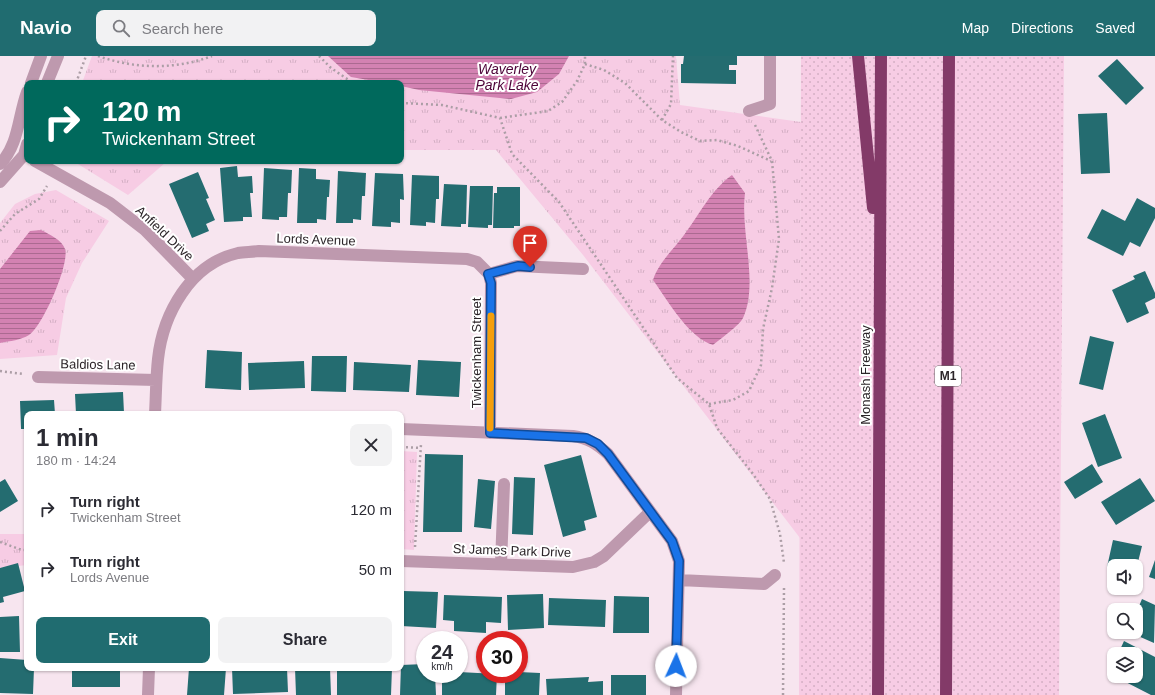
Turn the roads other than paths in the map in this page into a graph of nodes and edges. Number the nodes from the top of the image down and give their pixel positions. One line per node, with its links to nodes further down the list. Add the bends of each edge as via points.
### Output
1 (41, 56): 7 (street)
2 (58, 56): 8 (street)
3 (770, 56): 10 (street, via 770,104)
4 (858, 56): 18 (highway)
5 (881, 56): 18 (highway, Monash Freeway)
6 (949, 56): 36 (highway, M1)
7 (32, 80)
8 (48, 80)
9 (24, 99): 11 (street)
10 (749, 111)
11 (11, 149): 12 (street, Anfield Drive); 14 (street)
12 (24, 153)
13 (24, 158): 16 (street)
14 (0, 164)
15 (43, 164): 20 (street, Anfield Drive, via 110,203 145,230)
16 (0, 182)
17 (583, 269): 19 (street, via 518,266)
18 (880, 269): 35 (highway, Monash Freeway)
19 (488, 274): 20 (street, Lords Avenue, via 477,262 467,258 259,251 237,254 215,262); 25 (street, Twickenham Street, via 491,283)
20 (192, 278): 22 (street, Lords Avenue, via 175,303 164,328)
21 (38, 377): 22 (street, Baldios Lane)
22 (156, 380): 23 (street, Lords Avenue)
23 (156, 411)
24 (404, 429): 25 (street)
25 (490, 433): 27 (street, via 586,438 598,444 608,454)
26 (504, 484): 29 (street)
27 (650, 512): 29 (street, St James Park Drive, via 604,556 594,562 573,567); 31 (street, via 672,541 679,561)
28 (404, 561): 29 (street, St James Park Drive)
29 (501, 564)
30 (780, 571): 31 (street, via 764,584)
31 (679, 580): 34 (street)
32 (149, 671): 33 (street)
33 (150, 692)
34 (676, 695)
35 (878, 695)
36 (946, 695)

